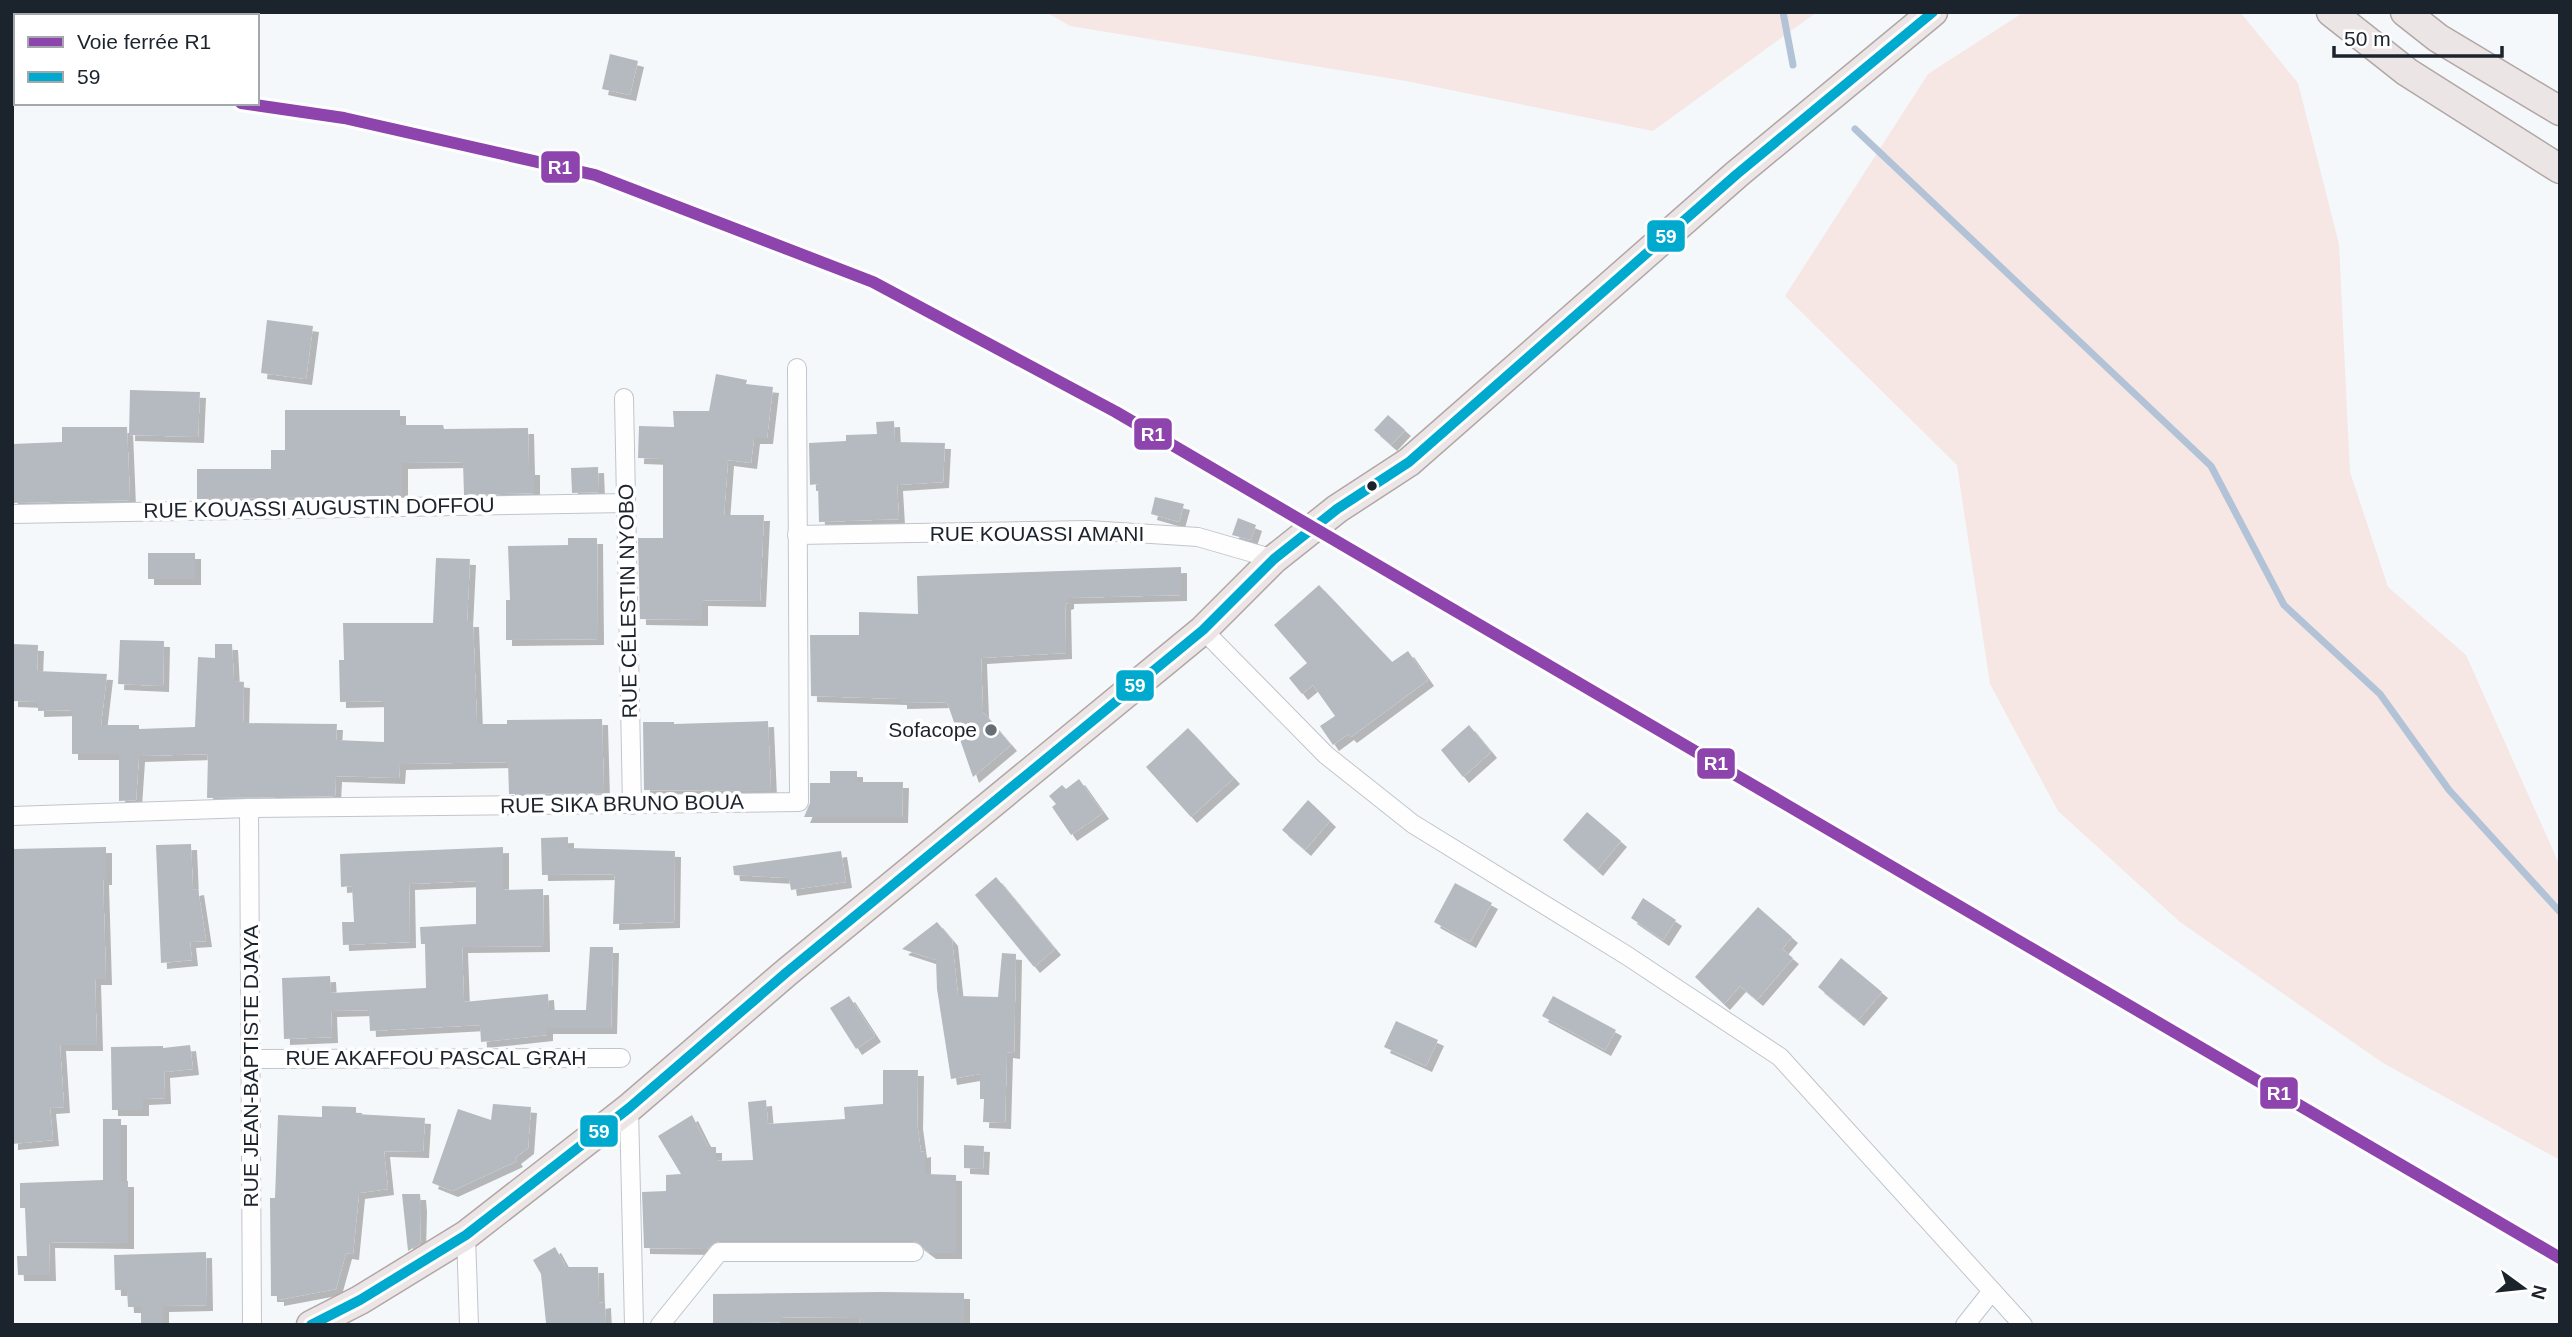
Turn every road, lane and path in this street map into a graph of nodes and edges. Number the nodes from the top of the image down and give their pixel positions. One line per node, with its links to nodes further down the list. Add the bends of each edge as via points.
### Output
1 (1933, 12): 11 (main road, via 1737,174 1409,462 1337,509)
2 (2331, 12): 5 (main road, via 2407,72)
3 (2406, 12): 4 (main road, via 2438,38)
4 (2560, 111)
5 (2560, 169)
6 (797, 368): 10 (street, RUE SIKA BRUNO BOUA)
7 (624, 398): 8 (street, RUE CÉLESTIN NYOBO)
8 (626, 503): 9 (street, RUE KOUASSI AUGUSTIN DOFFOU); 13 (street, RUE CÉLESTIN NYOBO)
9 (12, 514)
10 (797, 535): 11 (street, RUE KOUASSI AMANI, via 1088,530 1199,537); 13 (street, RUE SIKA BRUNO BOUA, via 799,802)
11 (1282, 554): 12 (main road)
12 (1203, 630): 18 (main road); 21 (street, via 1326,755 1413,824 1626,955 1780,1058)
13 (632, 805): 14 (street, RUE SIKA BRUNO BOUA)
14 (249, 808): 15 (street, RUE SIKA BRUNO BOUA); 17 (street, RUE JEAN-BAPTISTE DJAYA)
15 (12, 816)
16 (621, 1058): 17 (street, RUE AKAFFOU PASCAL GRAH)
17 (251, 1059): 22 (street, RUE JEAN-BAPTISTE DJAYA)
18 (629, 1108): 19 (main road); 25 (street)
19 (466, 1235): 23 (main road); 24 (street)
20 (914, 1252): 26 (street, via 719,1252)
21 (1992, 1291): 27 (street); 28 (street)
22 (252, 1325)
23 (312, 1325)
24 (469, 1325)
25 (634, 1325)
26 (660, 1325)
27 (1965, 1325)
28 (2023, 1325)

